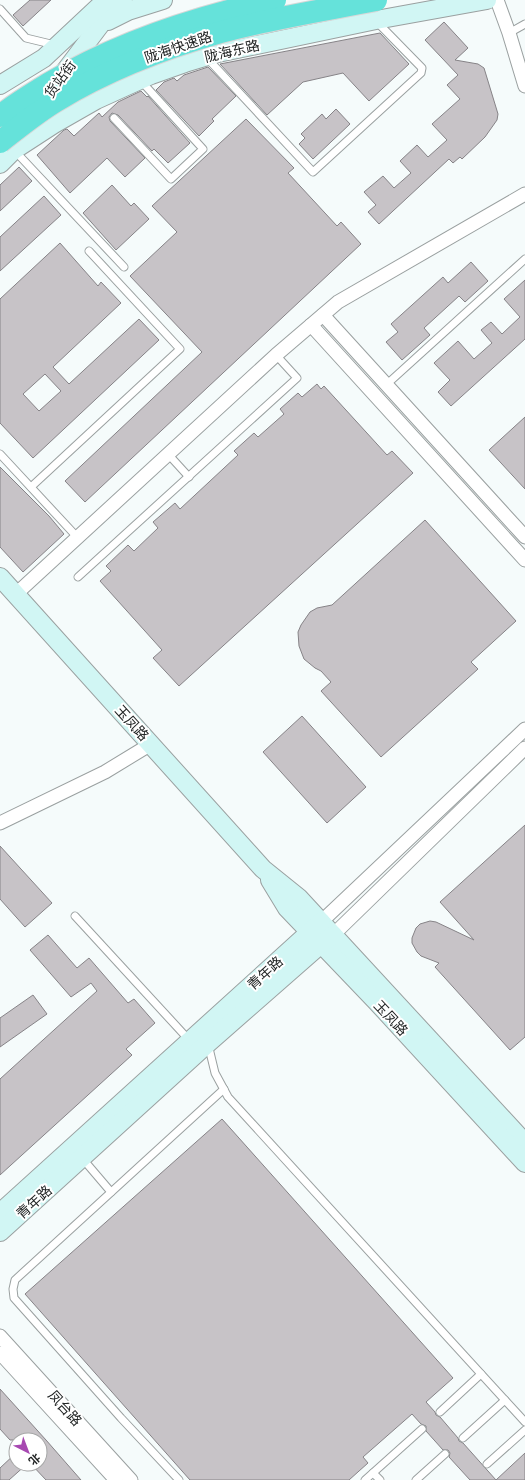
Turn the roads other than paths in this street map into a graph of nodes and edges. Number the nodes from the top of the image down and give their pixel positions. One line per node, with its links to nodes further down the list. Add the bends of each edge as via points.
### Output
1 (106, 0): 12 (street, 货站街)
2 (123, 0): 10 (street, 货站街)
3 (163, 0): 10 (street)
4 (275, 0): 18 (highway, 陇海快速路, bridge, via 218,13 126,45 72,70)
5 (487, 0): 8 (street, 陇海东路)
6 (497, 0): 11 (street)
7 (0, 9): 12 (lane, via 26,38)
8 (376, 10): 13 (street, 陇海东路); 13 (lane, via 422,68 421,73 313,172); 20 (highway, 陇海快速路, bridge, via 230,30 166,50 99,78 56,101 21,125)
9 (525, 24): 11 (lane)
10 (100, 25): 14 (street); 20 (street, 货站街)
11 (510, 33): 17 (street)
12 (58, 45): 14 (street, 货站街)
13 (205, 56): 15 (street, 陇海东路)
14 (44, 58): 16 (street, 货站街)
15 (140, 80): 19 (lane, via 203,149 171,179); 20 (street, 陇海东路, via 96,100)
16 (0, 85)
17 (525, 86)
18 (0, 116)
19 (114, 118)
20 (5, 151): 21 (street, 陇海东路); 25 (lane)
21 (0, 164)
22 (525, 194): 26 (street, via 338,302)
23 (89, 251): 33 (lane, via 180,349)
24 (525, 259): 29 (lane)
25 (124, 267)
26 (323, 315): 27 (street); 29 (street)
27 (311, 325): 28 (street); 36 (street)
28 (276, 355): 31 (street); 32 (lane, via 297,378)
29 (386, 385): 34 (street)
30 (0, 454): 33 (lane)
31 (168, 454): 32 (lane); 35 (street)
32 (189, 476): 38 (lane)
33 (31, 487): 35 (lane)
34 (525, 537)
35 (78, 538): 39 (street)
36 (525, 560)
37 (0, 577): 39 (street, 玉凤路)
38 (78, 577)
39 (16, 594): 41 (street, 玉凤路)
40 (525, 728): 45 (street, 青年路)
41 (150, 744): 43 (street, via 105,772); 45 (street, 玉凤路, via 263,869 287,908)
42 (525, 748): 45 (street, 青年路)
43 (0, 822)
44 (75, 916): 46 (lane)
45 (321, 933): 46 (street, 青年路); 47 (street, 青年路); 49 (street, 玉凤路); 51 (street, 玉凤路, via 376,1001)
46 (190, 1041): 53 (street, 青年路)
47 (208, 1043): 48 (lane, via 215,1073); 50 (street, 青年路)
48 (224, 1089): 52 (lane); 57 (lane, via 228,1097)
49 (525, 1143)
50 (82, 1158): 52 (lane); 54 (street, 青年路)
51 (525, 1163)
52 (111, 1192): 69 (lane, via 15,1280 14,1298)
53 (0, 1214)
54 (0, 1232)
55 (0, 1336): 68 (street, 凤台路)
56 (0, 1353): 67 (street, 凤台路)
57 (481, 1374): 58 (lane); 59 (lane)
58 (505, 1400): 60 (lane); 63 (lane)
59 (440, 1412)
60 (525, 1422)
61 (422, 1429): 66 (lane)
62 (525, 1430): 65 (lane)
63 (463, 1438)
64 (445, 1454): 72 (lane)
65 (486, 1464)
66 (373, 1473): 70 (lane); 71 (lane)
67 (116, 1480)
68 (131, 1480)
69 (179, 1480)
70 (365, 1480)
71 (380, 1480)
72 (416, 1480)

